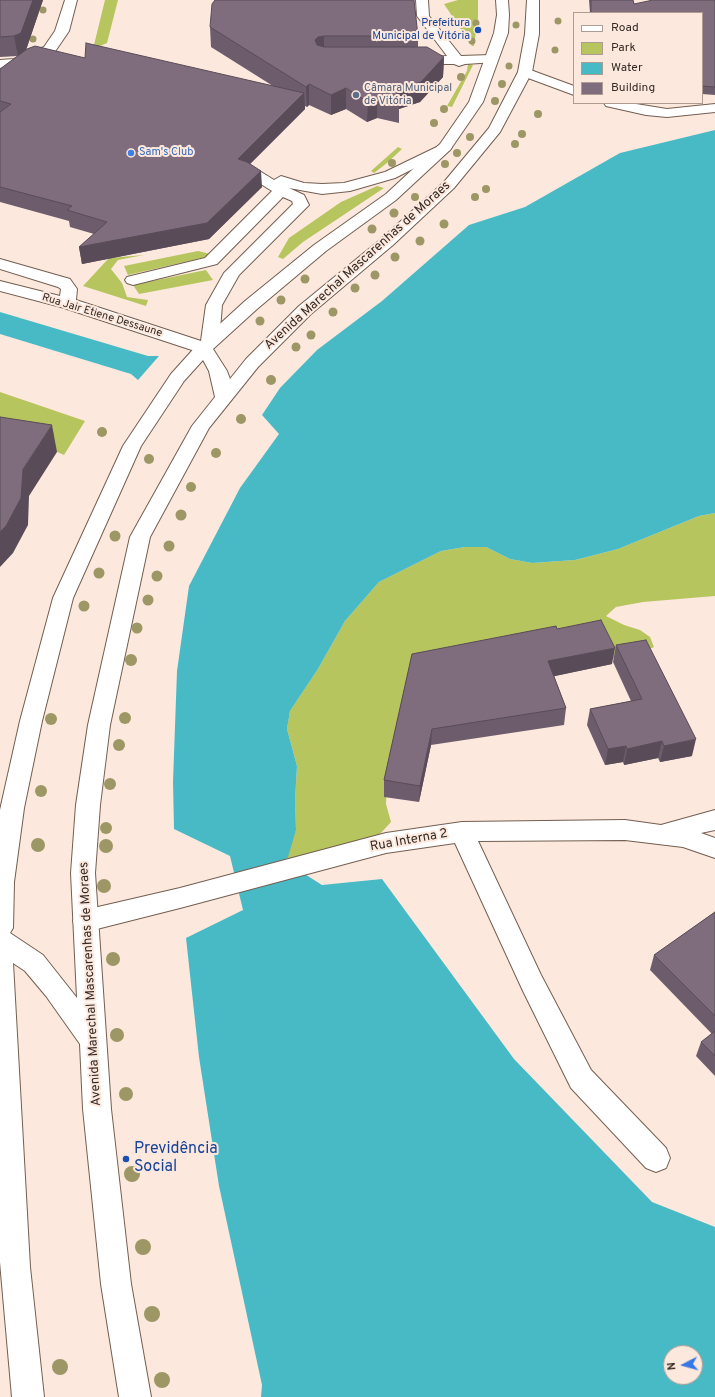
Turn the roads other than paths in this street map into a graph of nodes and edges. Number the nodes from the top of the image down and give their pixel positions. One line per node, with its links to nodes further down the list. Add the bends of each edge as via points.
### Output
1 (71, 0): 8 (main road, via 62,31 49,50 16,62)
2 (422, 0): 7 (main road, via 423,16)
3 (502, 0): 5 (main road, via 501,33)
4 (533, 0): 9 (main road, Avenida Marechal Mascarenhas de Moraes, via 532,34)
5 (492, 59): 7 (main road); 13 (main road, via 476,102)
6 (402, 61): 7 (main road)
7 (459, 62)
8 (0, 64)
9 (525, 72): 10 (main road); 20 (main road, Avenida Marechal Mascarenhas de Moraes, via 495,129 449,185 387,242 305,310 252,363)
10 (573, 91)
11 (615, 104): 12 (main road, via 668,113)
12 (715, 108)
13 (444, 147): 14 (main road, via 390,175 345,188 303,187 253,173); 19 (main road, via 391,197 320,248)
14 (281, 190): 16 (main road, via 210,261); 19 (main road, via 299,198 301,205 232,273 214,305)
15 (0, 264): 18 (main road, via 64,283 69,289)
16 (133, 280)
17 (0, 286): 18 (main road, Rua Jair Etiene Dessaune)
18 (67, 303): 19 (main road, Rua Jair Etiene Dessaune)
19 (207, 345): 20 (main road, via 222,383); 26 (main road, via 177,378 132,446 63,598 31,721 12,808 2,882)
20 (224, 399): 25 (main road, Avenida Marechal Mascarenhas de Moraes, via 201,426 140,537 99,725 88,805 84,865)
21 (715, 820): 23 (main road)
22 (462, 832): 23 (main road, Rua Interna 2, via 625,830); 25 (main road, Rua Interna 2, via 386,843); 31 (main road, via 532,983 581,1079)
23 (661, 833): 24 (main road, Rua Interna 2, via 684,837)
24 (715, 848)
25 (85, 921): 30 (main road, Avenida Marechal Mascarenhas de Moraes)
26 (0, 928)
27 (0, 940): 30 (main road, via 34,963)
28 (0, 959): 29 (main road)
29 (0, 996): 32 (main road, via 15,1267)
30 (92, 1039): 33 (main road, Avenida Marechal Mascarenhas de Moraes, via 116,1284)
31 (656, 1158)
32 (28, 1397)
33 (135, 1397)

